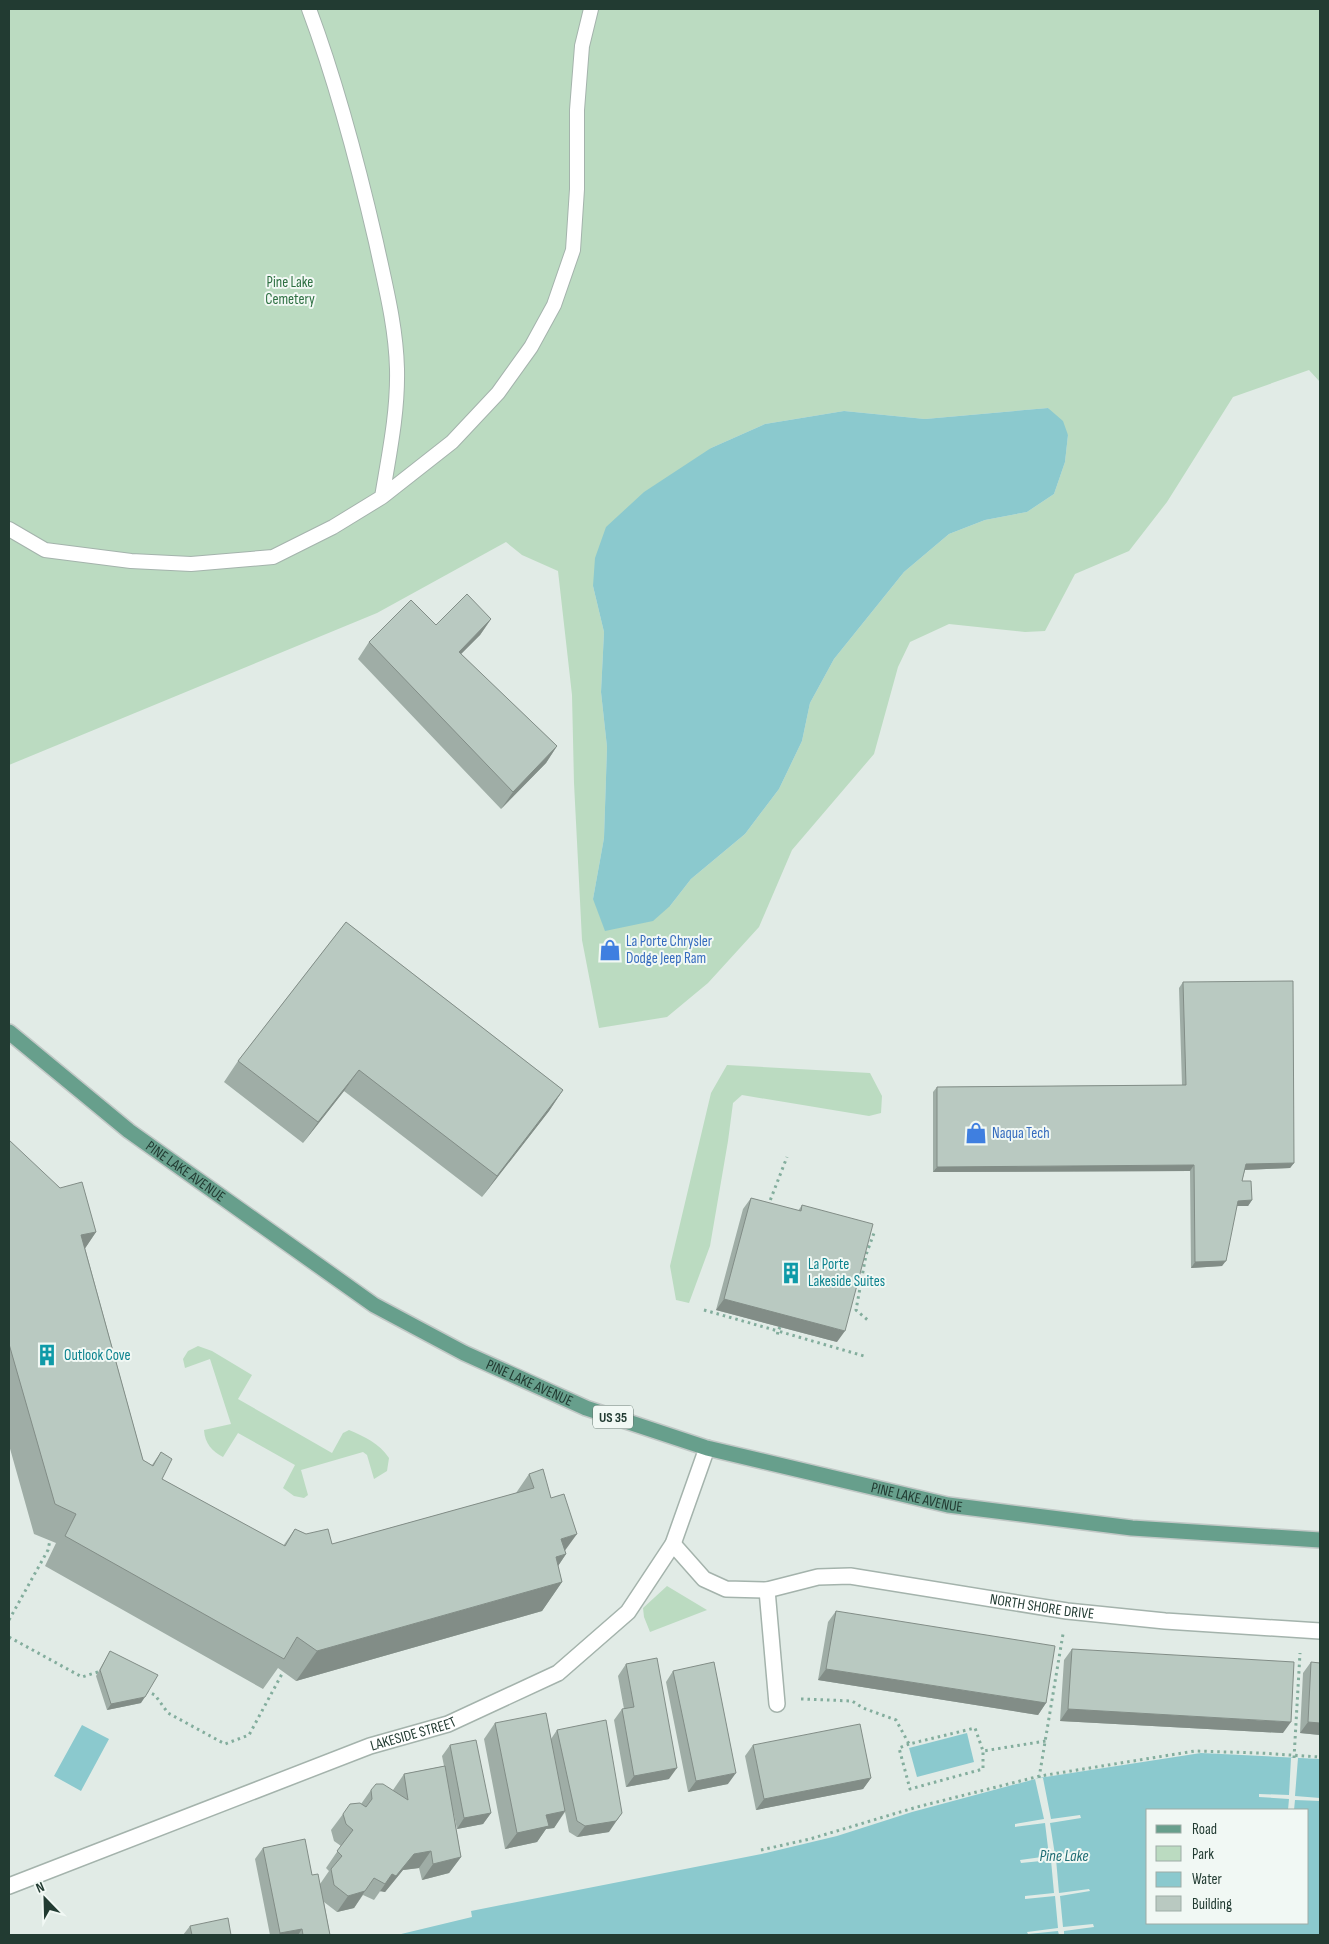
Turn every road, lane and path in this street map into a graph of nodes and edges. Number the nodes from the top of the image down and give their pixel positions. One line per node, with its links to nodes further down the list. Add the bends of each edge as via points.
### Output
1 (308, 9): 3 (lane, via 337,94 366,200 390,308 397,369 394,426)
2 (591, 9): 3 (lane, via 582,46 577,110 573,250 554,305 530,347 498,392 452,442)
3 (382, 497): 4 (lane, via 333,527 273,557 191,564 131,561 45,550)
4 (9, 528)
5 (9, 1032): 17 (main road, PINE LAKE AVENUE / US 35, via 129,1131 374,1305 464,1353 586,1408)
6 (787, 1157): 7 (path, via 770,1204)
7 (765, 1209)
8 (864, 1231): 10 (path, via 874,1233)
9 (861, 1253): 10 (path)
10 (866, 1255): 12 (path, via 856,1310)
11 (704, 1310): 14 (path)
12 (870, 1322)
13 (780, 1327): 14 (path)
14 (778, 1331): 15 (path); 16 (path)
15 (777, 1337)
16 (864, 1356)
17 (707, 1448): 19 (main road, PINE LAKE AVENUE / US 35, via 948,1505 1132,1528); 20 (street, LAKESIDE STREET)
18 (50, 1540): 23 (path, via 48,1550)
19 (1320, 1540)
20 (672, 1544): 21 (street, NORTH SHORE DRIVE, via 704,1579 726,1589); 38 (street, LAKESIDE STREET, via 628,1612 558,1673 448,1724 370,1746)
21 (767, 1590): 22 (street, NORTH SHORE DRIVE, via 818,1576 850,1576); 30 (street)
22 (1067, 1611): 24 (street, NORTH SHORE DRIVE); 31 (path)
23 (9, 1620)
24 (1301, 1630): 25 (street, NORTH SHORE DRIVE); 34 (path)
25 (1320, 1631)
26 (9, 1637): 28 (path, via 82,1677 100,1671)
27 (283, 1672): 29 (path, via 249,1734 225,1744 168,1712 155,1694)
28 (109, 1675)
29 (146, 1691)
30 (777, 1701): 32 (path, via 852,1701 896,1720)
31 (1046, 1740): 33 (path); 36 (path)
32 (908, 1744): 33 (path, via 975,1728); 33 (path, via 899,1748 910,1789 983,1769)
33 (983, 1751)
34 (1295, 1756): 35 (path); 36 (path, via 1195,1751)
35 (1320, 1757)
36 (1040, 1777): 37 (path)
37 (761, 1850)
38 (9, 1886)

